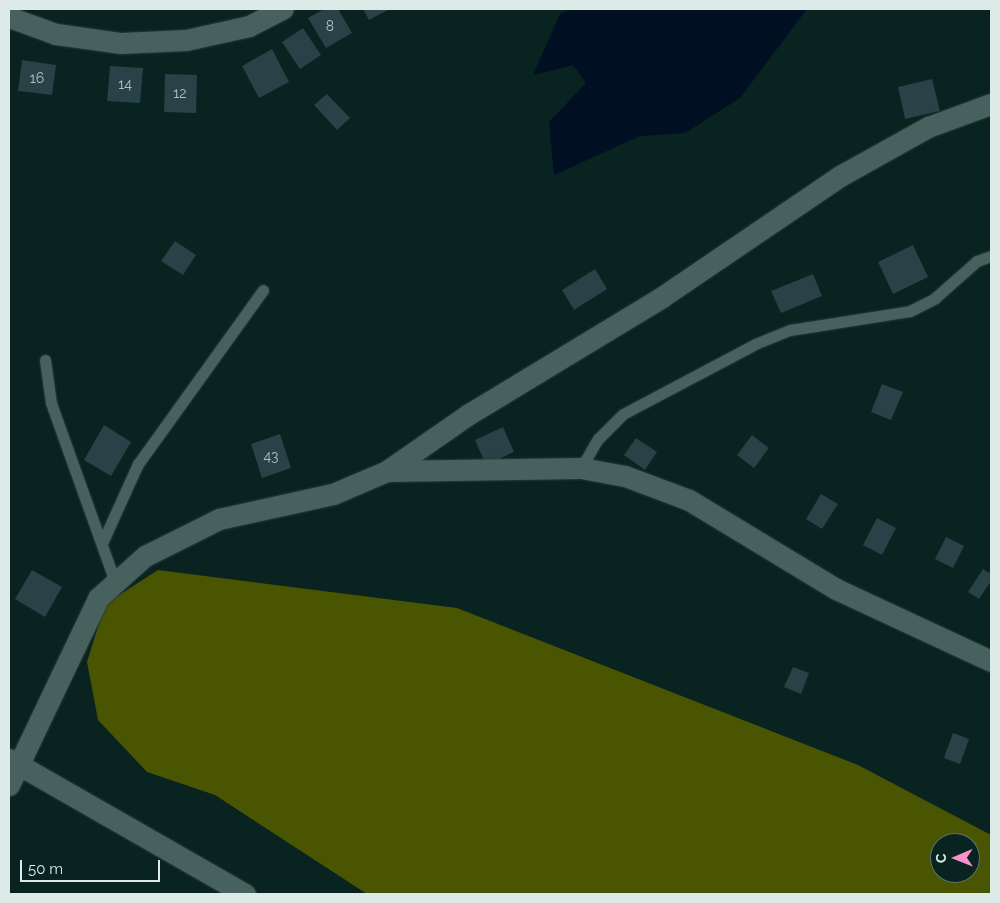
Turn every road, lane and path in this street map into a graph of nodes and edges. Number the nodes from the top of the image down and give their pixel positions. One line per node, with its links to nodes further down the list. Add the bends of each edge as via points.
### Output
1 (283, 9): 2 (street, via 249,26 186,40 121,43 56,34)
2 (9, 17)
3 (991, 104): 8 (street, via 928,127 840,176 662,297 461,419)
4 (991, 256): 7 (lane, via 977,262 935,298 910,311 790,330 755,344 623,414 598,439)
5 (263, 290): 9 (lane, via 138,464)
6 (45, 360): 9 (lane, via 51,403)
7 (581, 468): 8 (street); 11 (street, via 625,476 689,500 836,589)
8 (387, 471): 10 (street, via 333,494 219,519 145,556)
9 (102, 541): 10 (lane)
10 (114, 579): 12 (street, via 98,598)
11 (991, 661)
12 (15, 762): 13 (street); 14 (street)
13 (9, 785)
14 (245, 894)

